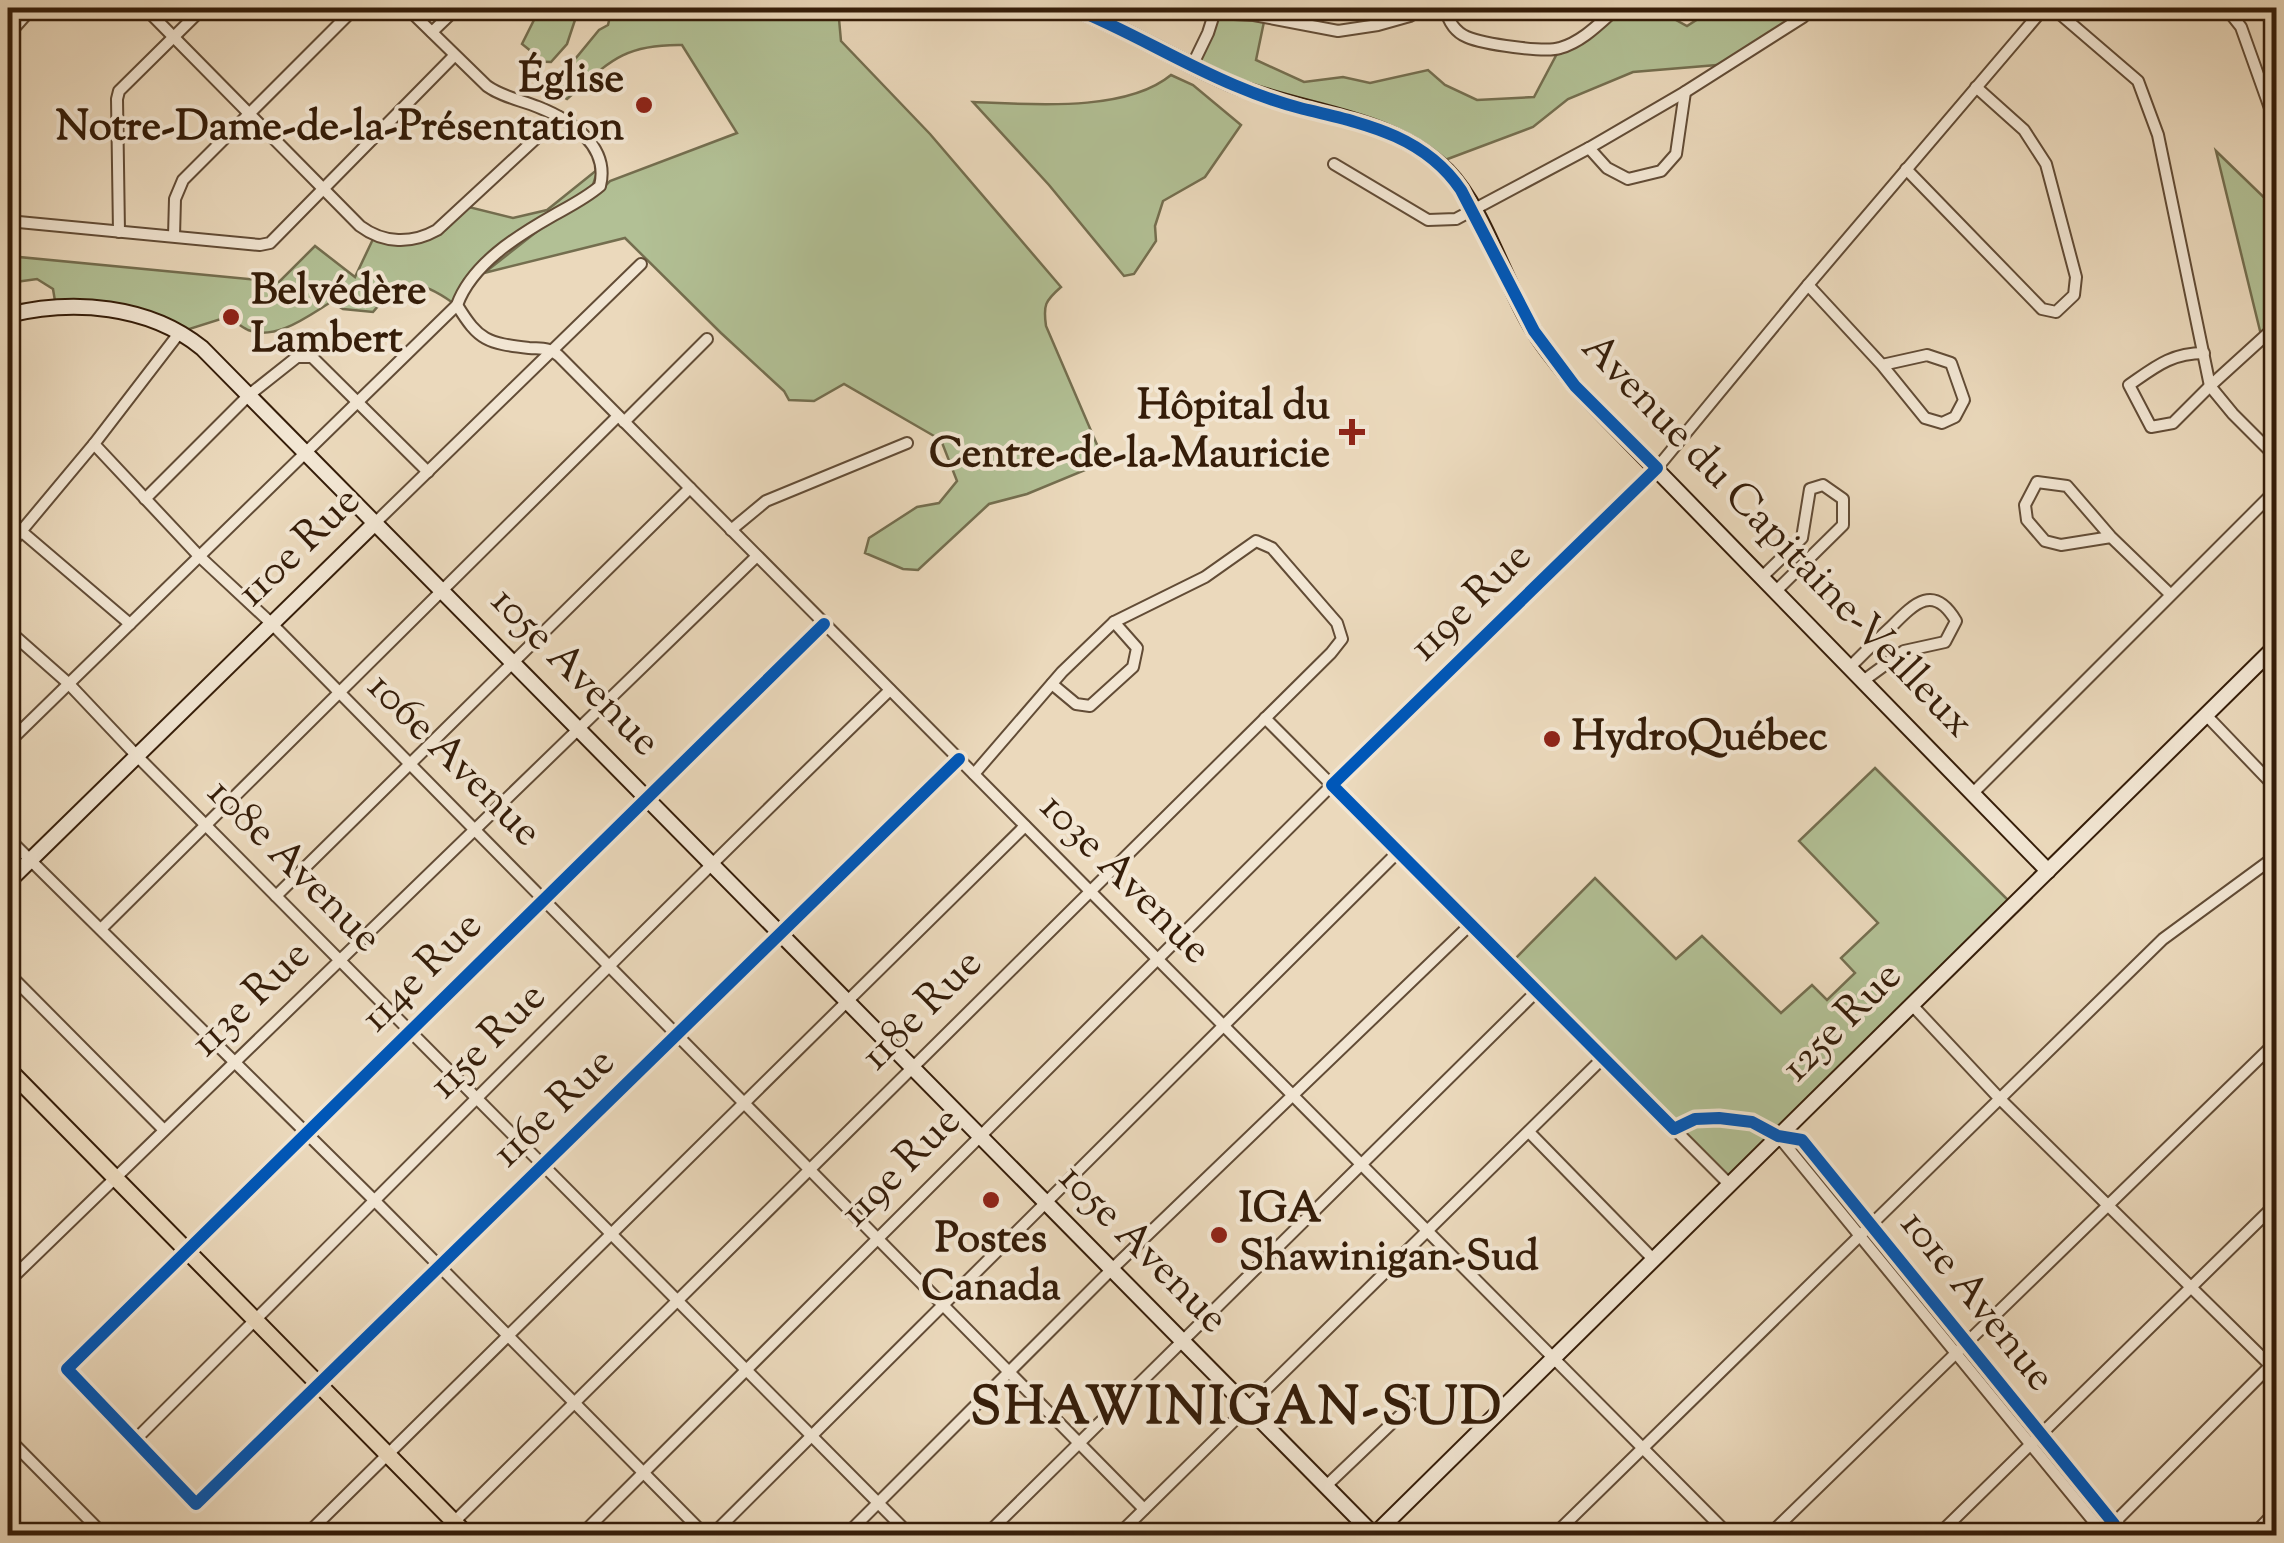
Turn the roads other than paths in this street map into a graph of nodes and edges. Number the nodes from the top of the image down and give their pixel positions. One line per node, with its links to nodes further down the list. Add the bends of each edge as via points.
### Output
1 (32, 8): 17 (street)
2 (146, 8): 18 (street)
3 (203, 8): 18 (street)
4 (354, 8): 23 (street)
5 (407, 8): 16 (street)
6 (457, 8): 16 (street)
7 (1073, 8): 20 (street, Avenue du Capitaine-Veilleux)
8 (1424, 8): 15 (street, via 1338,31)
9 (1445, 8): 10 (street, via 1452,26 1467,37 1536,51 1560,48)
10 (1617, 8)
11 (1812, 8): 22 (street)
12 (2044, 8): 21 (street, 119e Rue)
13 (2054, 8): 42 (street, via 2138,81 2158,135)
14 (2226, 8): 25 (street, via 2241,27)
15 (1215, 10): 20 (street)
16 (432, 32): 19 (street)
17 (8, 35)
18 (175, 36): 23 (street); 32 (street, via 124,84 117,99)
19 (454, 56): 24 (street, via 496,93); 29 (street)
20 (1192, 66): 30 (street, Avenue du Capitaine-Veilleux, via 1272,100 1393,133 1447,172)
21 (1976, 88): 28 (street, 119e Rue); 28 (street, via 2024,130 2046,164 2076,277 2074,295 2056,312 2042,309)
22 (1685, 92): 26 (street); 26 (street, via 1676,154 1661,171 1628,178 1607,168)
23 (250, 114): 29 (street); 33 (street, via 183,180)
24 (559, 117): 29 (street, via 424,237 371,234); 36 (street, via 599,153 600,186 492,258)
25 (2276, 117)
26 (1590, 148): 30 (street)
27 (1334, 164): 30 (street, via 1428,220)
28 (1906, 170): 35 (street, 119e Rue)
29 (324, 187): 33 (street, via 270,243)
30 (1474, 210): 52 (street, Avenue du Capitaine-Veilleux, via 1534,331 1576,386)
31 (8, 221): 32 (street)
32 (119, 232): 33 (street)
33 (174, 236)
34 (640, 264): 41 (street, 110e Rue)
35 (1808, 285): 43 (street); 52 (street, 119e Rue)
36 (457, 306): 41 (street, via 480,337); 46 (street)
37 (8, 315): 39 (street, 105e Avenue, via 56,307 105,310)
38 (2276, 326): 44 (street)
39 (180, 332): 45 (street, 105e Avenue); 49 (street)
40 (707, 339): 47 (street)
41 (553, 350): 47 (street, 103e Avenue); 53 (street, 110e Rue)
42 (2204, 353): 44 (street); 44 (street, via 2182,353 2128,385 2150,428 2172,424)
43 (1882, 365): 43 (street, via 1925,418 1955,417 1964,400 1951,363 1927,355)
44 (2210, 386): 51 (street)
45 (249, 395): 46 (street, via 298,357 312,357); 50 (street, 105e Avenue); 56 (street)
46 (358, 402): 50 (street); 53 (street)
47 (621, 419): 54 (street, 103e Avenue); 65 (street)
48 (908, 443): 58 (street, via 766,501)
49 (94, 444): 56 (street, 106e Avenue); 59 (street)
50 (306, 452): 57 (street, 105e Avenue); 62 (street)
51 (2276, 457)
52 (1657, 468): 64 (street, Avenue du Capitaine-Veilleux); 89 (street, 119e Rue)
53 (428, 472): 57 (street, 110e Rue)
54 (690, 488): 58 (street, 103e Avenue); 74 (street)
55 (2276, 490): 67 (street)
56 (145, 499): 62 (street, 106e Avenue)
57 (375, 523): 65 (street, 105e Avenue); 70 (street, 110e Rue)
58 (731, 530): 63 (street, 103e Avenue)
59 (22, 531): 61 (street); 69 (street)
60 (2111, 537): 60 (street, via 2067,486 2037,482 2025,505 2027,520 2045,541 2061,546); 67 (street)
61 (8, 546)
62 (199, 556): 69 (street); 70 (street, 106e Avenue)
63 (757, 556): 71 (street, 103e Avenue); 83 (street, 113e Rue)
64 (1762, 577): 66 (street, Avenue du Capitaine-Veilleux); 66 (street, via 1802,538 1810,488 1823,484 1843,500 1844,525)
65 (442, 590): 74 (street, 105e Avenue); 80 (street)
66 (1776, 591): 75 (street, Avenue du Capitaine-Veilleux)
67 (2170, 594): 91 (street)
68 (1114, 622): 78 (street); 78 (street, via 1136,648 1133,668 1090,706 1076,704); 82 (street, 118e Rue, via 1206,577 1256,541 1272,548 1337,623 1342,639)
69 (130, 624): 77 (street)
70 (272, 624): 80 (street, 106e Avenue); 85 (street, 110e Rue)
71 (824, 624): 79 (street, 103e Avenue); 92 (street, 114e Rue)
72 (8, 630): 77 (street, 108e Avenue)
73 (2276, 646): 81 (street, 125e Rue)
74 (513, 662): 83 (street, 105e Avenue); 87 (street)
75 (1850, 667): 76 (street, Avenue du Capitaine-Veilleux); 76 (street, via 1914,604 1930,599 1946,605 1956,621 1946,642 1904,651)
76 (1863, 681): 91 (street, Avenue du Capitaine-Veilleux)
77 (68, 683): 84 (street); 85 (street, 108e Avenue)
78 (1052, 684): 88 (street)
79 (890, 690): 86 (street, 103e Avenue); 100 (street, 115e Rue)
80 (339, 692): 87 (street, 106e Avenue); 93 (street)
81 (2206, 714): 90 (street); 101 (street, 125e Rue)
82 (1266, 718): 89 (street); 103 (street, 118e Rue)
83 (579, 728): 92 (street, 105e Avenue); 95 (street, 113e Rue)
84 (8, 742)
85 (137, 756): 93 (street, 108e Avenue); 99 (street, 110e Rue)
86 (959, 760): 88 (street, 103e Avenue); 108 (street, 116e Rue)
87 (410, 764): 95 (street, 106e Avenue); 104 (street)
88 (974, 774): 94 (street, 103e Avenue)
89 (1332, 784): 97 (street); 109 (street, 119e Rue)
90 (2276, 788)
91 (1973, 794): 101 (street, Avenue du Capitaine-Veilleux)
92 (648, 798): 100 (street, 105e Avenue); 105 (street, 114e Rue)
93 (206, 825): 104 (street, 108e Avenue); 107 (street)
94 (1025, 826): 103 (street, 103e Avenue); 114 (street)
95 (474, 830): 105 (street, 106e Avenue); 110 (street, 113e Rue)
96 (8, 838): 99 (street)
97 (1398, 852): 106 (street); 116 (street)
98 (2276, 856): 126 (street, via 2163,939)
99 (30, 860): 102 (street, 110e Rue); 107 (street)
100 (712, 863): 108 (street, 105e Avenue); 111 (street, 115e Rue)
101 (2048, 871): 115 (street, 125e Rue)
102 (8, 882)
103 (1090, 891): 109 (street, 103e Avenue); 122 (street, 118e Rue)
104 (276, 896): 110 (street, 108e Avenue)
105 (544, 900): 111 (street, 106e Avenue); 117 (street, 114e Rue)
106 (1471, 924): 113 (street); 124 (street)
107 (101, 929): 121 (street)
108 (782, 934): 114 (street, 105e Avenue); 118 (street, 116e Rue)
109 (1157, 959): 116 (street, 103e Avenue); 131 (street, 119e Rue)
110 (340, 960): 117 (street, 108e Avenue); 121 (street, 113e Rue)
111 (610, 967): 118 (street, 106e Avenue); 125 (street, 115e Rue)
112 (8, 974): 128 (street)
113 (1537, 991): 120 (street); 133 (street)
114 (848, 1001): 122 (street, 105e Avenue); 127 (street)
115 (1912, 1005): 126 (street); 132 (street, 125e Rue)
116 (1224, 1026): 124 (street, 103e Avenue); 139 (street)
117 (410, 1031): 125 (street, 108e Avenue); 130 (street, 114e Rue)
118 (677, 1035): 127 (street, 106e Avenue); 134 (street, 116e Rue)
119 (2276, 1042): 141 (street)
120 (1604, 1058): 129 (street); 137 (street)
121 (234, 1062): 128 (street, 113e Rue); 130 (street)
122 (913, 1067): 131 (street, 105e Avenue); 135 (street, 118e Rue)
123 (8, 1070): 136 (main road)
124 (1293, 1095): 133 (street, 103e Avenue); 150 (street)
125 (478, 1099): 134 (street, 108e Avenue); 138 (street, 115e Rue)
126 (2000, 1099): 141 (street); 142 (street)
127 (744, 1103): 135 (street, 106e Avenue); 144 (street)
128 (164, 1130): 136 (street, 113e Rue)
129 (1529, 1132): 143 (street); 148 (street)
130 (307, 1133): 138 (street); 147 (street, 114e Rue)
131 (980, 1135): 139 (street, 105e Avenue); 146 (street, 119e Rue)
132 (1778, 1136): 137 (street, 125e Rue); 142 (street, 101e Avenue, via 1802,1140); 145 (street, 101e Avenue)
133 (1361, 1164): 143 (street, 103e Avenue); 157 (street)
134 (544, 1165): 144 (street, 108e Avenue); 149 (street, 116e Rue)
135 (810, 1169): 146 (street, 106e Avenue); 153 (street, 118e Rue)
136 (114, 1179): 147 (main road); 151 (street, 113e Rue)
137 (1730, 1185): 148 (street, 125e Rue)
138 (375, 1201): 149 (street); 155 (street, 115e Rue)
139 (1046, 1202): 150 (street, 105e Avenue); 154 (street)
140 (2276, 1204): 152 (street)
141 (2109, 1205): 152 (street); 158 (street)
142 (1871, 1224): 145 (street); 158 (street, 101e Avenue)
143 (1428, 1232): 160 (street, 103e Avenue); 167 (street)
144 (611, 1234): 153 (street, 108e Avenue); 156 (street)
145 (1860, 1236): 159 (street, 101e Avenue); 174 (street)
146 (878, 1238): 154 (street, 106e Avenue); 162 (street, 119e Rue)
147 (188, 1250): 155 (main road); 171 (street, 114e Rue, via 67,1369)
148 (1653, 1259): 160 (street, 125e Rue)
149 (440, 1267): 156 (street); 164 (street, 116e Rue)
150 (1112, 1269): 157 (street, 105e Avenue); 163 (street)
151 (8, 1282)
152 (2192, 1286): 161 (street); 168 (street)
153 (678, 1300): 162 (street, 108e Avenue); 165 (street, 118e Rue)
154 (943, 1305): 163 (street, 106e Avenue); 169 (street)
155 (256, 1320): 164 (main road); 171 (street, 115e Rue)
156 (508, 1336): 165 (street); 175 (street)
157 (1183, 1340): 167 (street, 105e Avenue); 172 (street)
158 (1967, 1342): 159 (street); 168 (street, 101e Avenue)
159 (1956, 1353): 173 (street, 101e Avenue); 198 (street)
160 (1553, 1358): 174 (street, 103e Avenue); 185 (street, 125e Rue)
161 (2275, 1365): 182 (street)
162 (746, 1370): 169 (street, 108e Avenue); 176 (street, 119e Rue)
163 (1009, 1372): 172 (street, 106e Avenue); 178 (street)
164 (319, 1384): 171 (street, 116e Rue, via 196,1504); 175 (main road)
165 (574, 1403): 176 (street); 181 (street, 118e Rue)
166 (1412, 1404): 177 (street)
167 (1248, 1406): 177 (street, 105e Avenue); 179 (street)
168 (2041, 1434): 173 (street); 182 (street, 101e Avenue)
169 (812, 1435): 178 (street, 108e Avenue); 190 (street)
170 (8, 1438): 186 (street)
171 (135, 1440)
172 (1079, 1442): 179 (street, 106e Avenue); 193 (street)
173 (2030, 1444): 184 (street, 101e Avenue); 199 (street)
174 (1642, 1448): 183 (street); 197 (street, 103e Avenue)
175 (388, 1454): 181 (main road); 187 (street)
176 (642, 1473): 189 (street, 119e Rue); 190 (street)
177 (1326, 1486): 185 (street, 105e Avenue)
178 (878, 1502): 191 (street); 192 (street, 108e Avenue)
179 (1144, 1509): 194 (street)
180 (2276, 1511): 200 (street)
181 (454, 1522): 188 (main road)
182 (2114, 1524): 184 (street)
183 (1564, 1525): 195 (street); 196 (street)
184 (2103, 1534)
185 (1374, 1535)
186 (105, 1536)
187 (305, 1536)
188 (468, 1536)
189 (580, 1536)
190 (708, 1536)
191 (845, 1536)
192 (912, 1536)
193 (984, 1536)
194 (1117, 1536)
195 (1552, 1536)
196 (1574, 1536)
197 (1730, 1536)
198 (1768, 1536)
199 (1937, 1536)
200 (2252, 1536)

